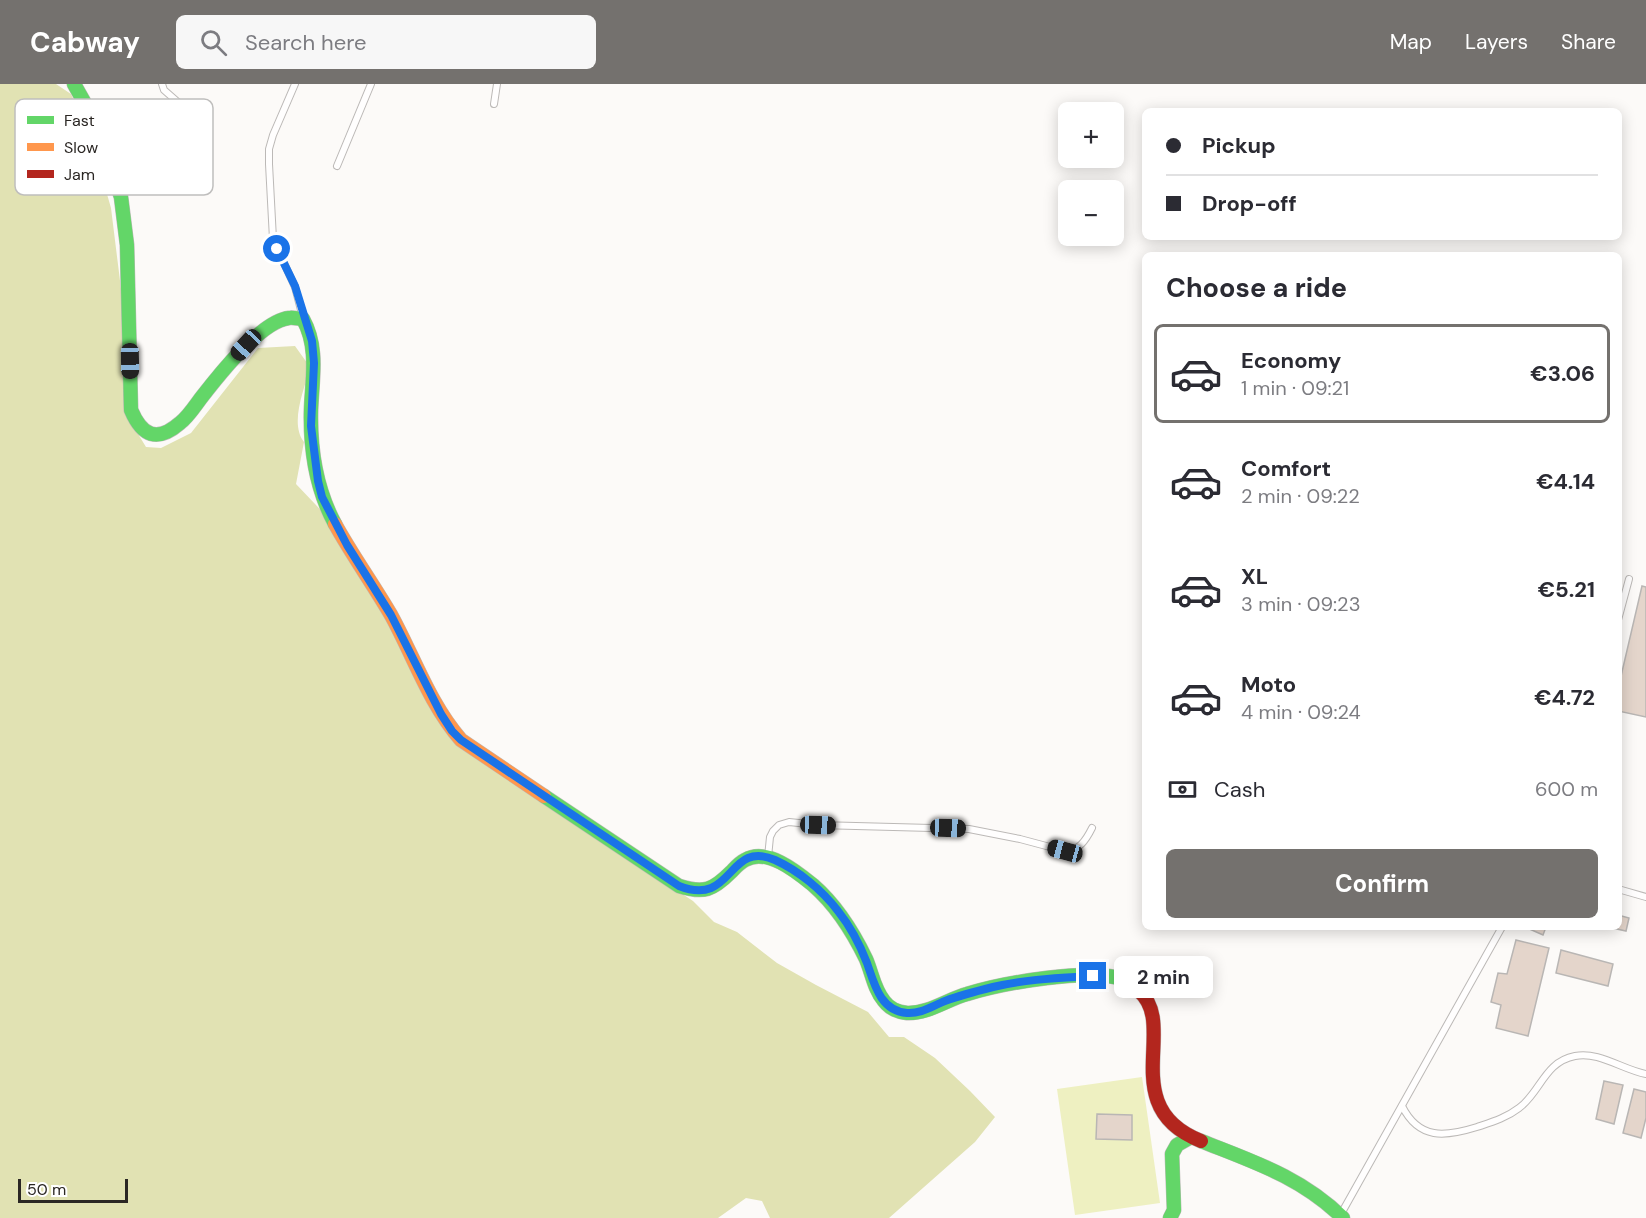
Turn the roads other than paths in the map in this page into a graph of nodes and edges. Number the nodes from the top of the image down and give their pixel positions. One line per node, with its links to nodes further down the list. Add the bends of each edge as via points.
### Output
1 (74, 84): 6 (street)
2 (162, 84): 7 (lane)
3 (295, 84): 11 (lane, via 273,135 268,164 273,239 295,286)
4 (371, 84): 9 (lane)
5 (496, 84): 8 (lane)
6 (82, 99)
7 (174, 99)
8 (494, 104)
9 (337, 166)
10 (120, 195): 11 (street, via 127,245 131,410 139,429 155,435 172,429 246,345 278,322 293,317)
11 (303, 320): 15 (street, via 314,363 311,426 322,497 391,615 452,731 481,755 679,886 703,892 713,888 746,858)
12 (1629, 579): 13 (lane)
13 (1622, 605)
14 (1092, 828): 15 (lane, via 1082,845 1065,851 969,829 789,822 773,831)
15 (768, 858): 21 (street, via 798,873 838,911 867,963 876,990 900,1012 914,1013 1009,983 1108,977 1130,983 1148,999 1152,1012 1150,1071 1157,1101 1170,1123)
16 (1622, 891): 17 (lane)
17 (1646, 897)
18 (1500, 930): 20 (lane)
19 (1646, 1074): 20 (lane, via 1593,1056 1575,1056 1552,1065 1521,1107 1500,1120 1442,1135 1417,1126)
20 (1402, 1106): 22 (lane)
21 (1191, 1137): 22 (street, via 1293,1179 1322,1197); 23 (street, via 1179,1143 1172,1154 1174,1210)
22 (1342, 1217)
23 (1170, 1218)

